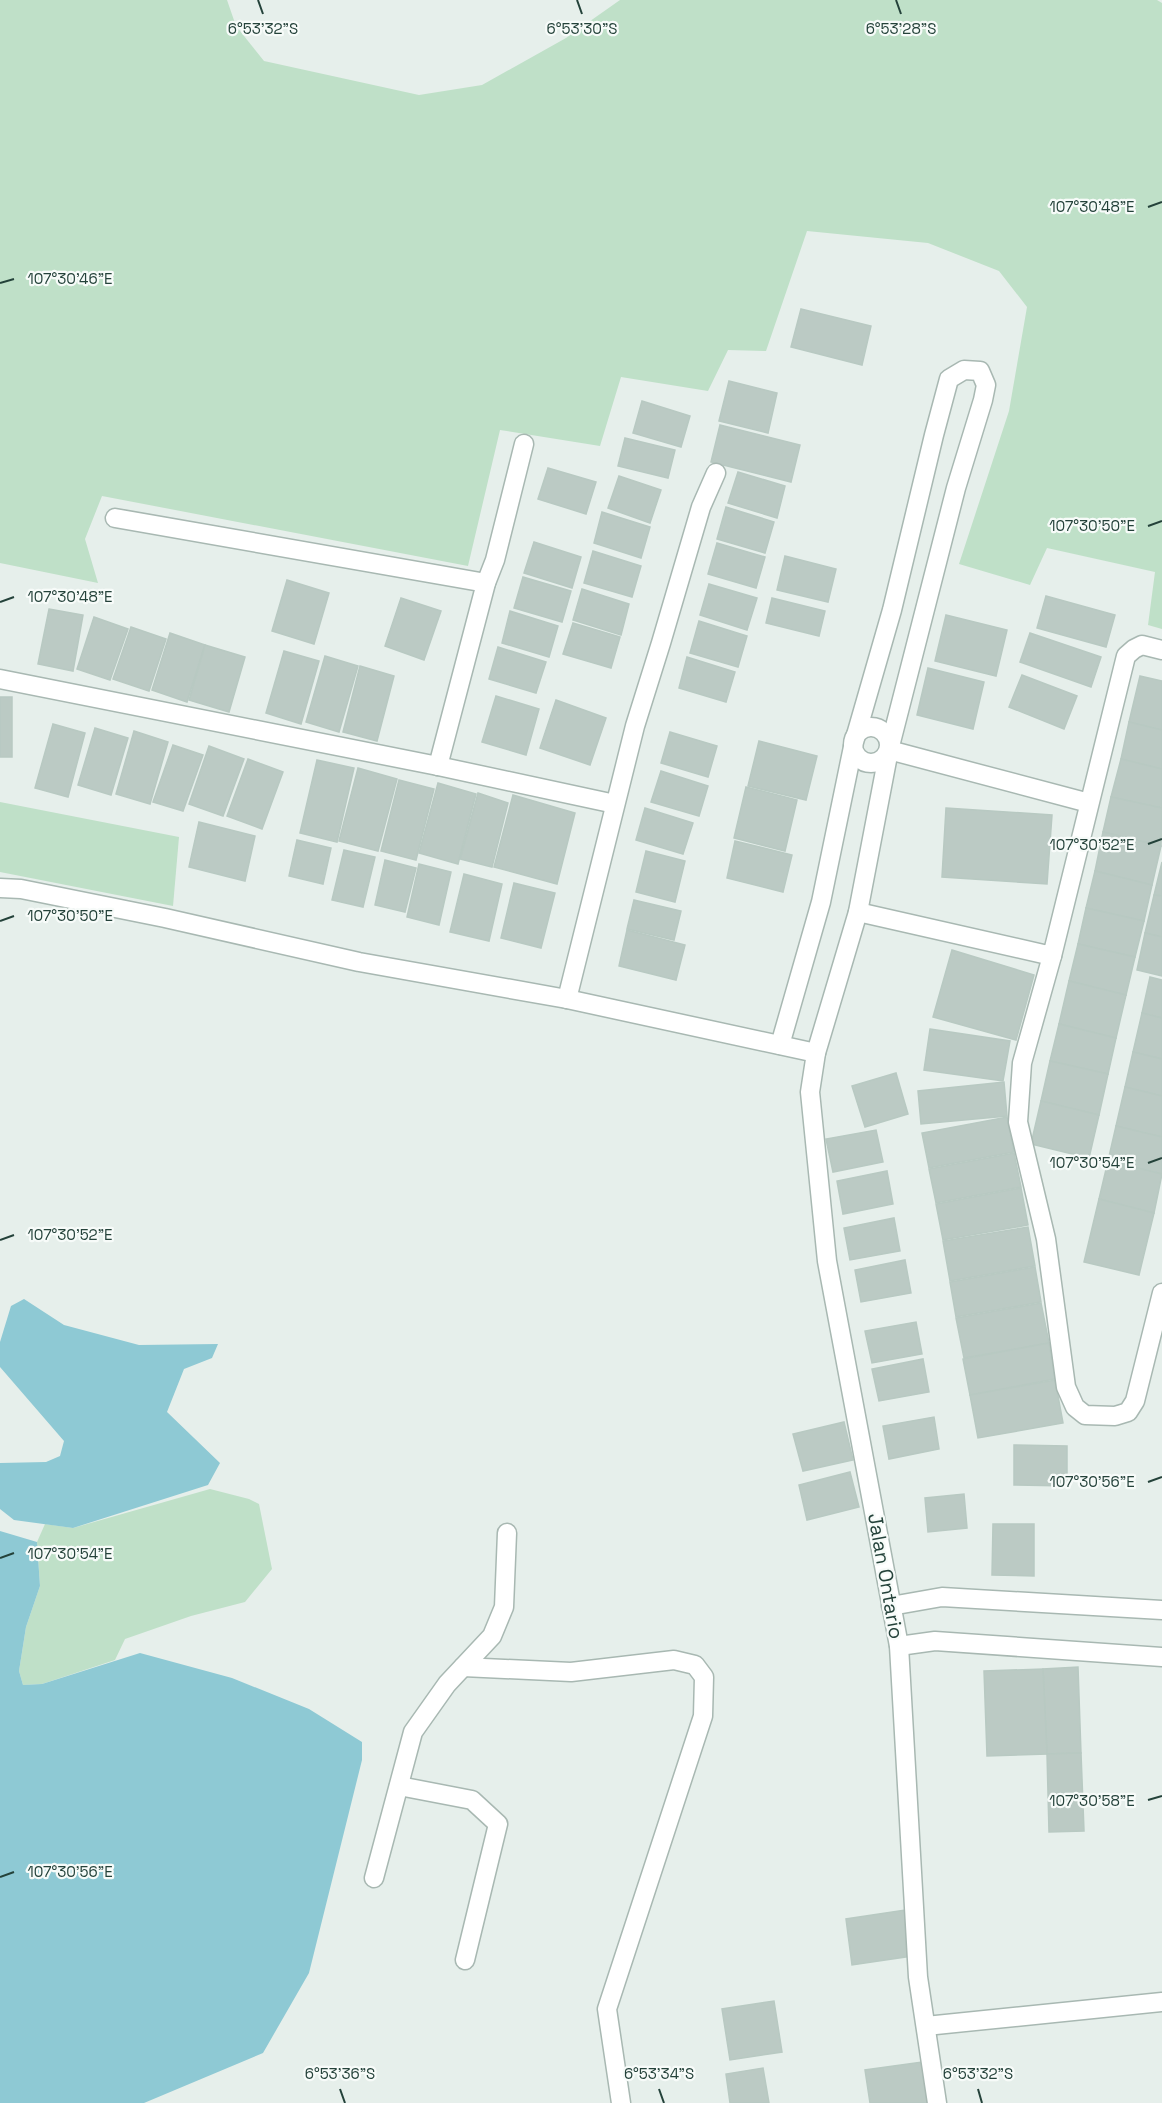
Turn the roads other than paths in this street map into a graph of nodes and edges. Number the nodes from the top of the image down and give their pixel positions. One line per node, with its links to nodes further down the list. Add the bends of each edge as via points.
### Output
1 (524, 444): 4 (street)
2 (716, 473): 11 (street, via 701,507)
3 (115, 518): 4 (street)
4 (486, 583): 9 (street)
5 (1162, 650): 10 (street, via 1142,645 1126,656)
6 (0, 679): 9 (street)
7 (854, 742): 8 (street, via 856,755 868,763 881,760); 8 (street, via 861,730 875,727 887,735); 8 (street, Jalan Ontario, via 892,610 949,380 964,370 980,371 986,385 983,400 956,488); 16 (street, via 820,902)
8 (889, 750): 10 (street); 13 (street, Jalan Ontario)
9 (438, 766): 11 (street)
10 (1089, 803): 14 (street)
11 (615, 804): 15 (street)
12 (0, 888): 15 (street, via 21,889 359,962)
13 (858, 912): 14 (street); 17 (street, Jalan Ontario)
14 (1052, 956): 18 (street, via 1022,1063 1018,1122 1046,1239 1066,1388 1075,1407 1085,1415 1115,1416 1128,1412 1135,1401)
15 (567, 999): 16 (street)
16 (780, 1045): 17 (street)
17 (816, 1053): 20 (street, Jalan Ontario, via 810,1092 827,1261)
18 (1162, 1293)
19 (507, 1533): 24 (street, via 504,1607 492,1636)
20 (891, 1606): 21 (street, via 942,1597); 22 (street, Jalan Ontario)
21 (1162, 1610)
22 (899, 1646): 23 (street, via 935,1641); 29 (street, Jalan Ontario, via 918,1977)
23 (1162, 1657)
24 (463, 1667): 25 (street, via 413,1732); 30 (street, via 571,1672 674,1659 695,1665 704,1677 704,1716 608,2009)
25 (399, 1786): 26 (street); 27 (street, via 472,1800 498,1824)
26 (374, 1878)
27 (465, 1960)
28 (1162, 2002): 29 (street)
29 (926, 2026): 31 (street, Jalan Ontario)
30 (621, 2103)
31 (937, 2103)

